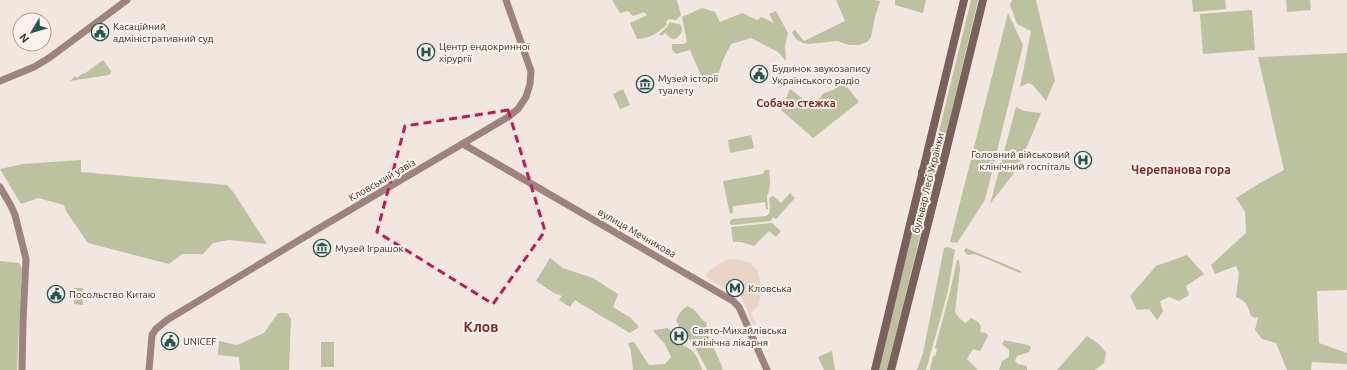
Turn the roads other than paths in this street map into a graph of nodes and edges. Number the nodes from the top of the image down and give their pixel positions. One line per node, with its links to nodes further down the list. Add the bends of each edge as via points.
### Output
1 (127, 0): 5 (street, via 34,67)
2 (506, 0): 6 (street, Кловський узвіз, via 529,64 531,79 528,92 514,113)
3 (964, 0): 7 (main road, бульвар Лесі Українки)
4 (983, 0): 8 (main road, бульвар Лесі Українки)
5 (0, 81)
6 (463, 144): 11 (street, Кловський узвіз, via 167,320 156,329 151,338); 12 (street, вулиця Мечникова, via 733,301 739,307)
7 (922, 172): 8 (main road); 13 (main road, бульвар Лесі Українки)
8 (940, 176): 14 (main road, бульвар Лесі Українки)
9 (0, 187): 10 (street, via 11,206 26,259)
10 (22, 370)
11 (149, 370)
12 (767, 370)
13 (874, 370)
14 (891, 370)

